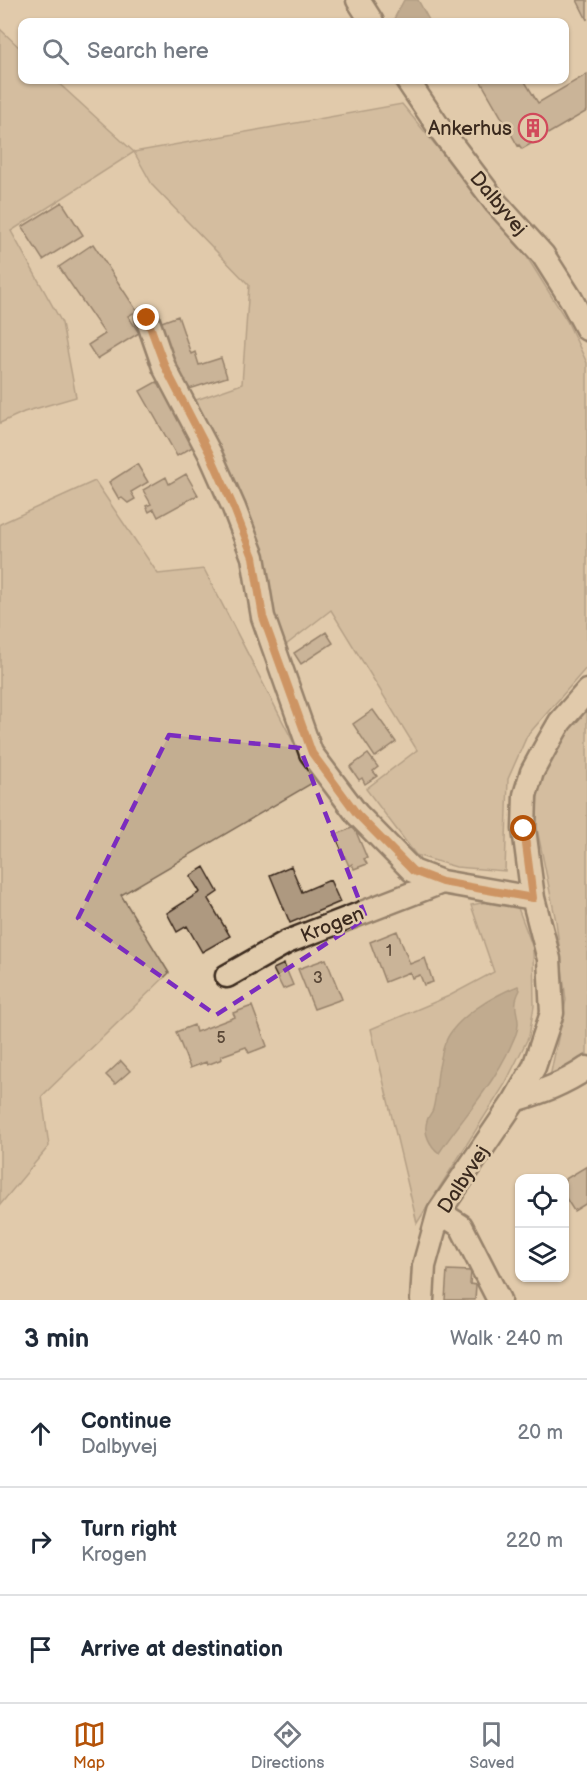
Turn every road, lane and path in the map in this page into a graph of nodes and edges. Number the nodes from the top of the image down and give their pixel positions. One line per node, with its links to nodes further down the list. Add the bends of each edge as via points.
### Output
1 (358, 0): 2 (street)
2 (369, 18)
3 (410, 84): 5 (street, Dalbyvej, via 483,186 543,255)
4 (147, 318): 7 (street, via 165,367 210,454 253,557 263,617 312,753 357,814 413,871)
5 (587, 329)
6 (587, 691): 8 (street, Dalbyvej, via 560,722 532,772 525,795 524,829)
7 (442, 882): 8 (street); 9 (street, Krogen, via 287,942)
8 (533, 898): 11 (street, Dalbyvej, via 549,959 552,1013 534,1067)
9 (226, 976)
10 (587, 1068): 11 (street, via 545,1091)
11 (515, 1100): 12 (street, Dalbyvej)
12 (439, 1212): 13 (street, Dalbyvej, via 424,1266); 14 (street, via 461,1226)
13 (422, 1300)
14 (499, 1300)

